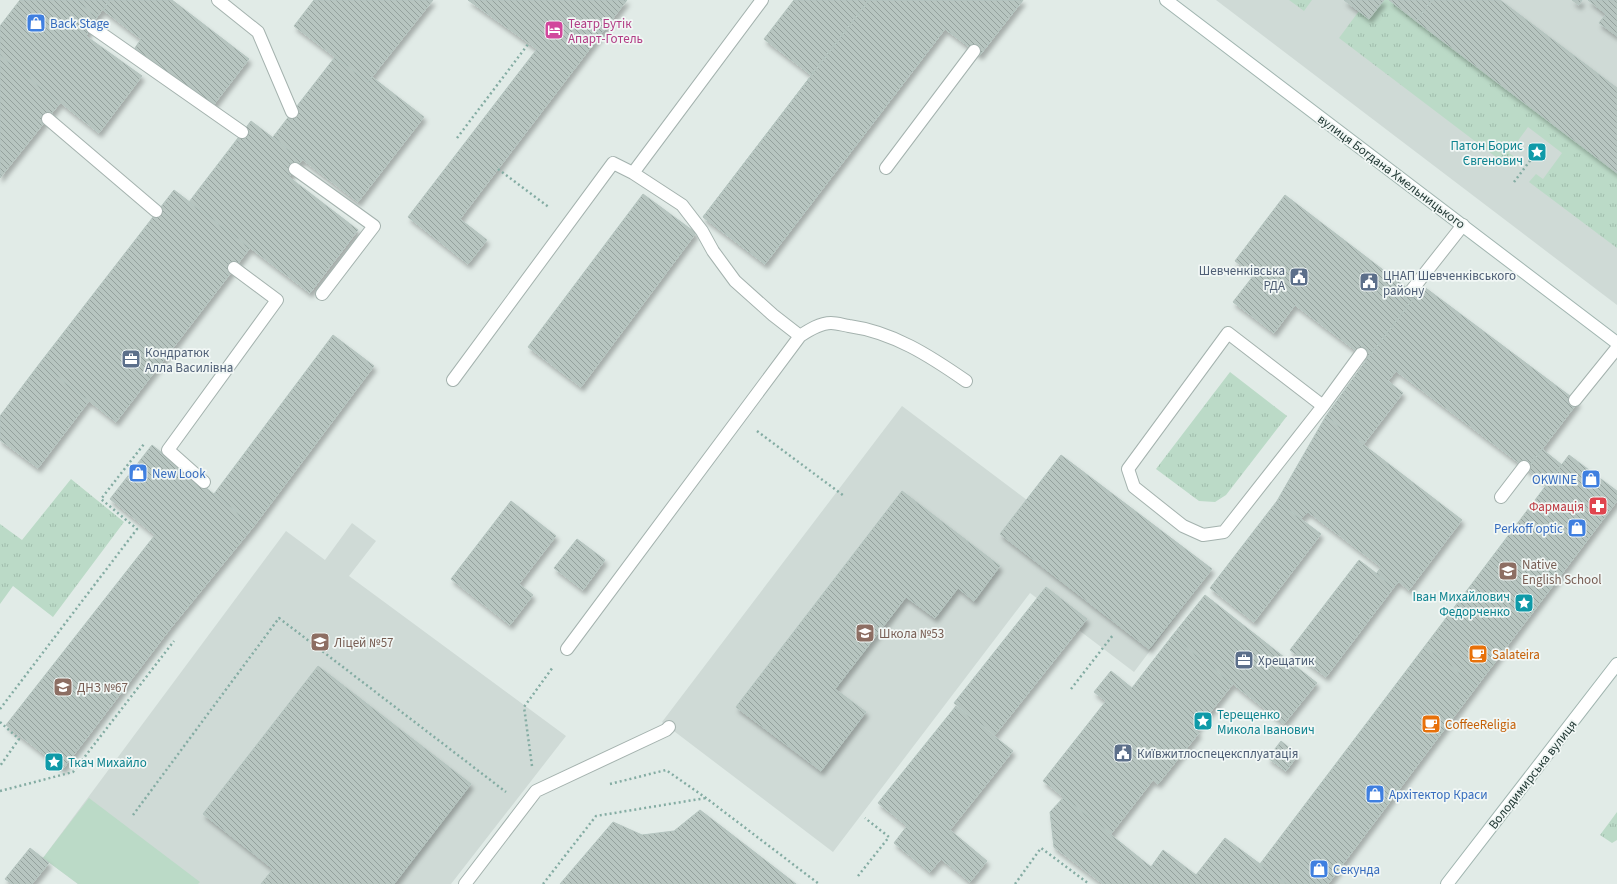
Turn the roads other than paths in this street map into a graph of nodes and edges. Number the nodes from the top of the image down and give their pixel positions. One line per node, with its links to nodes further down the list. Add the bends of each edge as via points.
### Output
1 (218, 0): 6 (street, via 258,32)
2 (762, 0): 11 (street)
3 (1166, 0): 13 (street, вулиця Богдана Хмельницького)
4 (92, 27): 8 (street)
5 (974, 51): 9 (street)
6 (292, 112)
7 (48, 119): 12 (street)
8 (242, 132)
9 (886, 168)
10 (295, 169): 16 (street, via 374,226)
11 (633, 174): 17 (street, via 682,205 734,281); 21 (street, via 612,163)
12 (156, 211)
13 (1463, 225): 15 (street); 18 (street, вулиця Богдана Хмельницького)
14 (234, 268): 26 (street, via 277,300 168,450)
15 (1410, 290)
16 (322, 294)
17 (800, 336): 22 (street, via 813,328 830,323 865,328 902,341); 28 (street)
18 (1617, 343)
19 (1617, 348): 23 (street)
20 (1361, 354): 24 (street)
21 (453, 380)
22 (966, 381)
23 (1575, 400)
24 (1323, 406): 24 (street, via 1224,532 1203,535 1183,526 1134,487 1128,469 1228,333)
25 (1524, 466): 27 (street)
26 (204, 482)
27 (1501, 497)
28 (566, 649)
29 (1617, 664): 32 (street, Володимирська вулиця)
30 (669, 727): 31 (street, via 536,791)
31 (465, 884)
32 (1447, 884)

